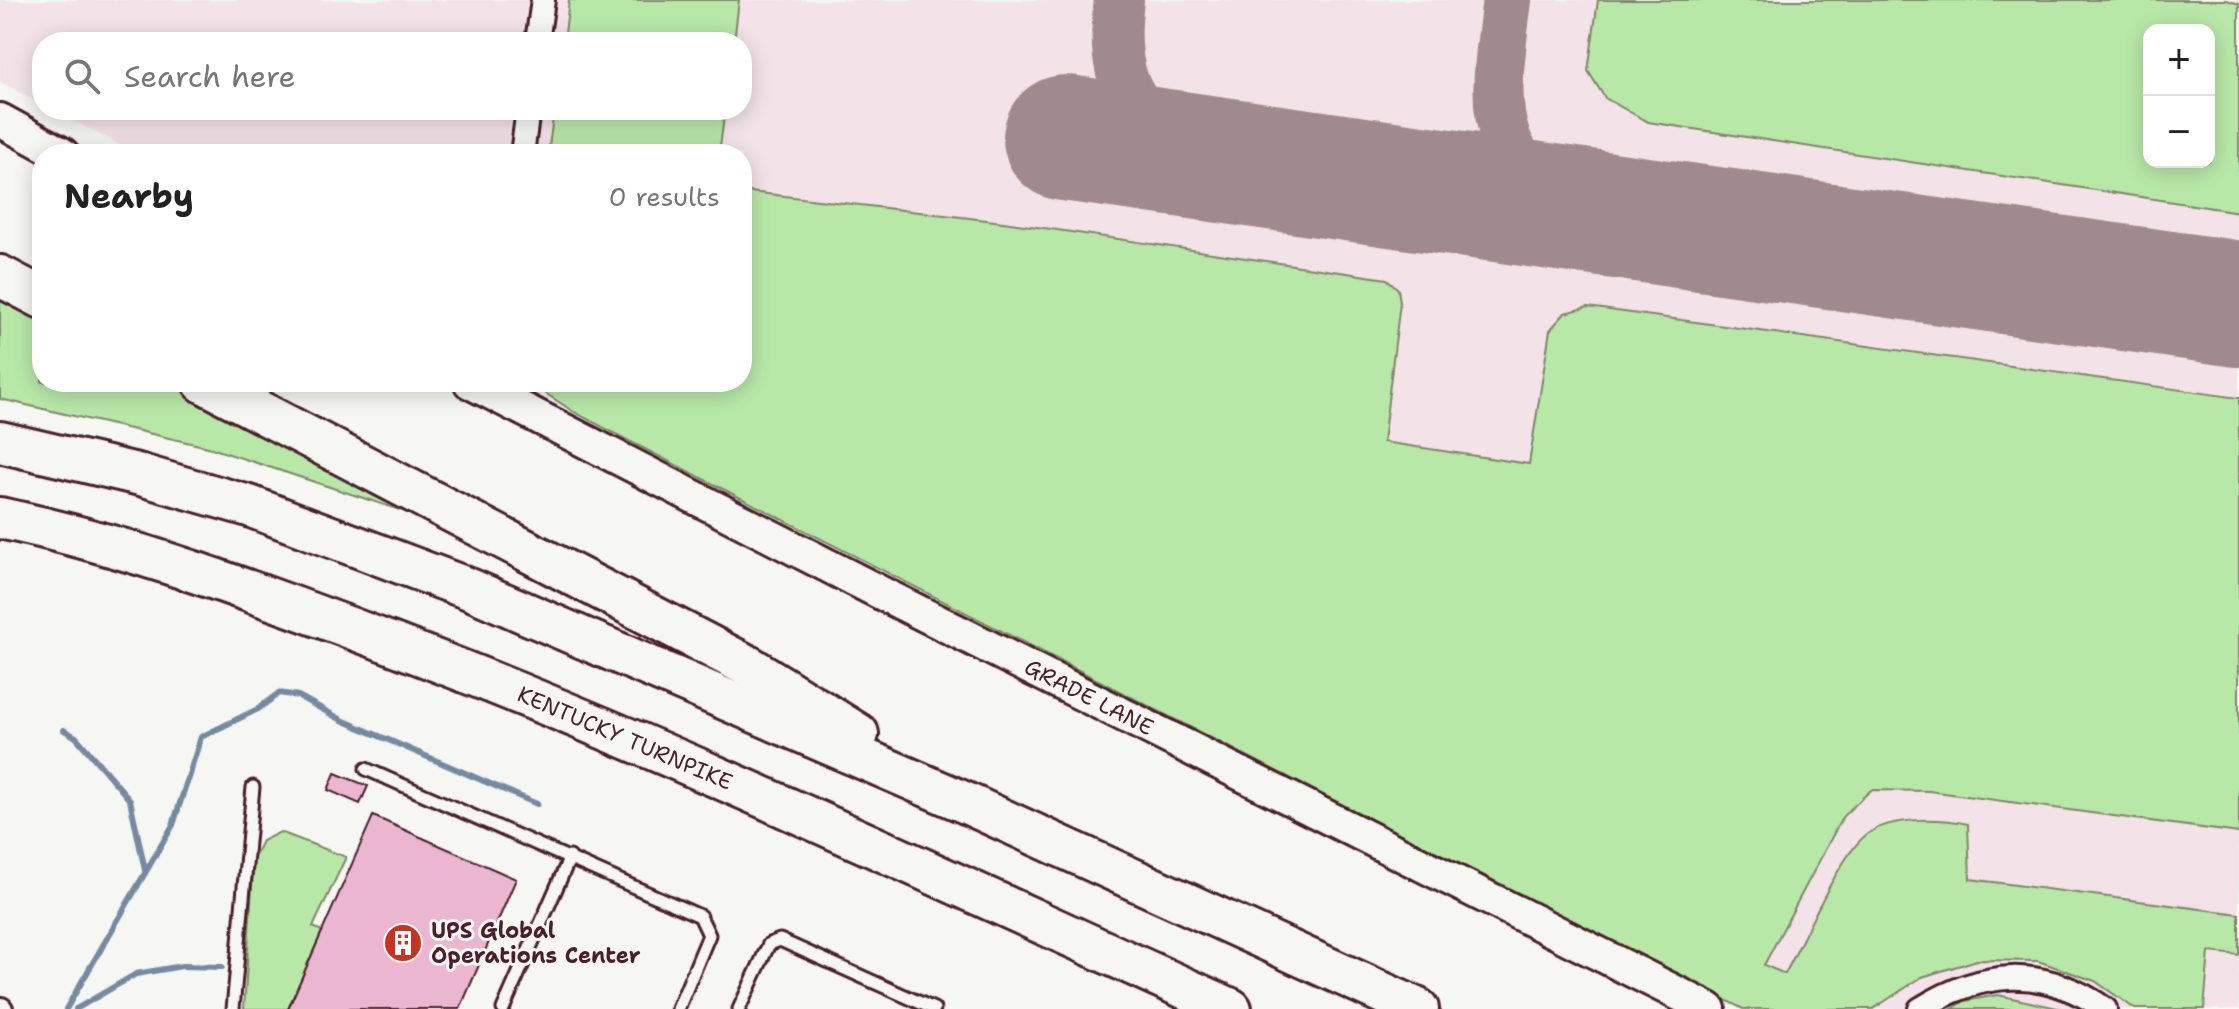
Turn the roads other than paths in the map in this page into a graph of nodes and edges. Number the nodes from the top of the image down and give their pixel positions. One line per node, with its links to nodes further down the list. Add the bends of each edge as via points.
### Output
1 (543, 0): 2 (street)
2 (538, 32)
3 (0, 120): 5 (main road)
4 (527, 120): 6 (street)
5 (44, 144)
6 (523, 144)
7 (0, 276): 8 (highway)
8 (32, 293)
9 (222, 392): 15 (highway, via 750,667)
10 (489, 392): 24 (main road, GRADE LANE)
11 (0, 442): 15 (highway, via 141,475 348,541 599,643)
12 (0, 518): 22 (highway, KENTUCKY TURNPIKE, via 104,544 312,613 558,706)
13 (366, 769): 16 (lane)
14 (253, 787): 17 (lane)
15 (966, 803): 23 (highway)
16 (570, 857): 18 (lane); 19 (lane, via 690,909 707,926 709,935)
17 (233, 1009)
18 (503, 1009)
19 (678, 1009)
20 (739, 1009): 21 (lane, via 769,944 780,940)
21 (934, 1009)
22 (1231, 1009)
23 (1418, 1009)
24 (1709, 1009)
25 (1920, 1009): 26 (street, via 1964,984 1993,977 2055,984)
26 (2105, 1009)

